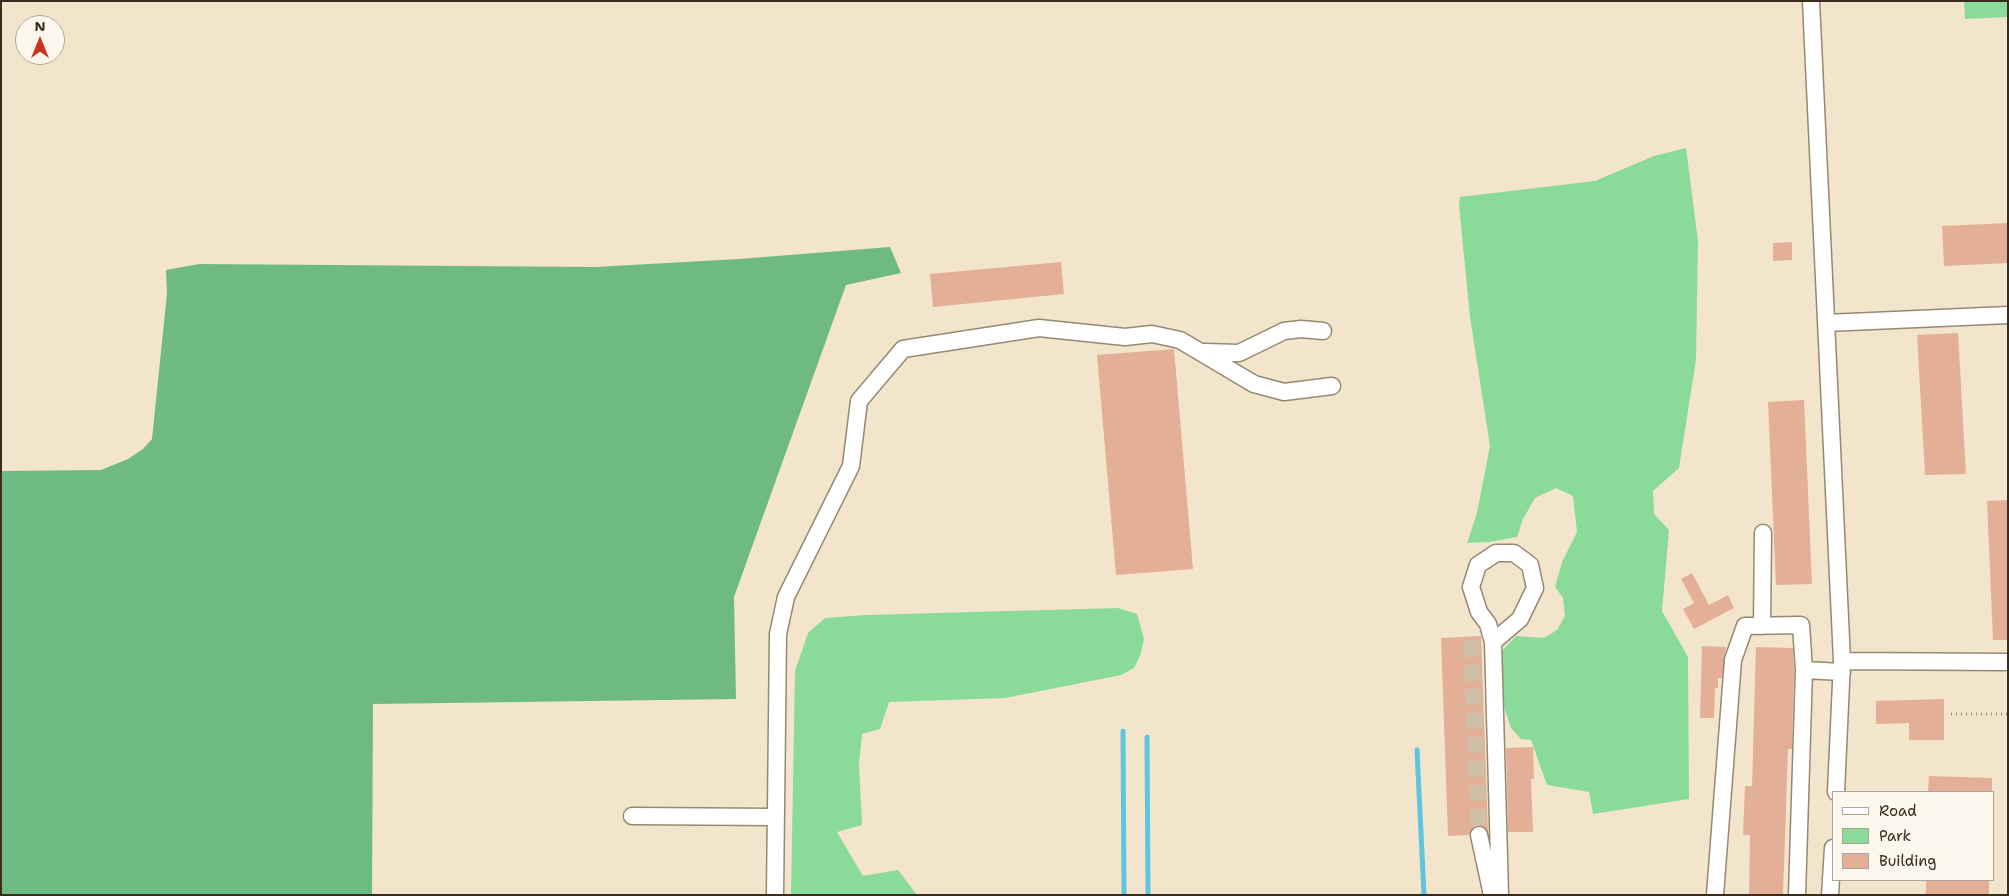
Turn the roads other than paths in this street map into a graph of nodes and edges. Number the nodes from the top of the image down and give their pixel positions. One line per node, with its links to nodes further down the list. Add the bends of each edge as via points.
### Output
1 (1811, 1): 3 (lane)
2 (2008, 315): 3 (lane)
3 (1826, 323): 11 (lane)
4 (1323, 331): 5 (lane, via 1301,329 1284,332 1239,353)
5 (1200, 352): 6 (lane, via 1254,384 1284,392); 15 (lane, via 1180,340 1152,334 1125,337 1039,328 904,348 859,401 851,466 786,597 778,634)
6 (1332, 386)
7 (1763, 533): 8 (lane)
8 (1762, 626): 12 (lane, via 1801,625); 21 (lane, via 1745,626 1733,660)
9 (1494, 642): 9 (lane, via 1520,619 1535,588 1530,565 1514,553 1496,553 1478,565 1471,588); 20 (lane)
10 (2008, 662): 11 (lane)
11 (1842, 667): 12 (lane); 13 (lane)
12 (1804, 670): 22 (lane)
13 (1836, 791)
14 (632, 816): 15 (lane)
15 (775, 817): 18 (lane)
16 (1479, 835): 19 (lane)
17 (1832, 864): 23 (lane)
18 (775, 895)
19 (1492, 895)
20 (1500, 895)
21 (1715, 895)
22 (1797, 895)
23 (1830, 895)

